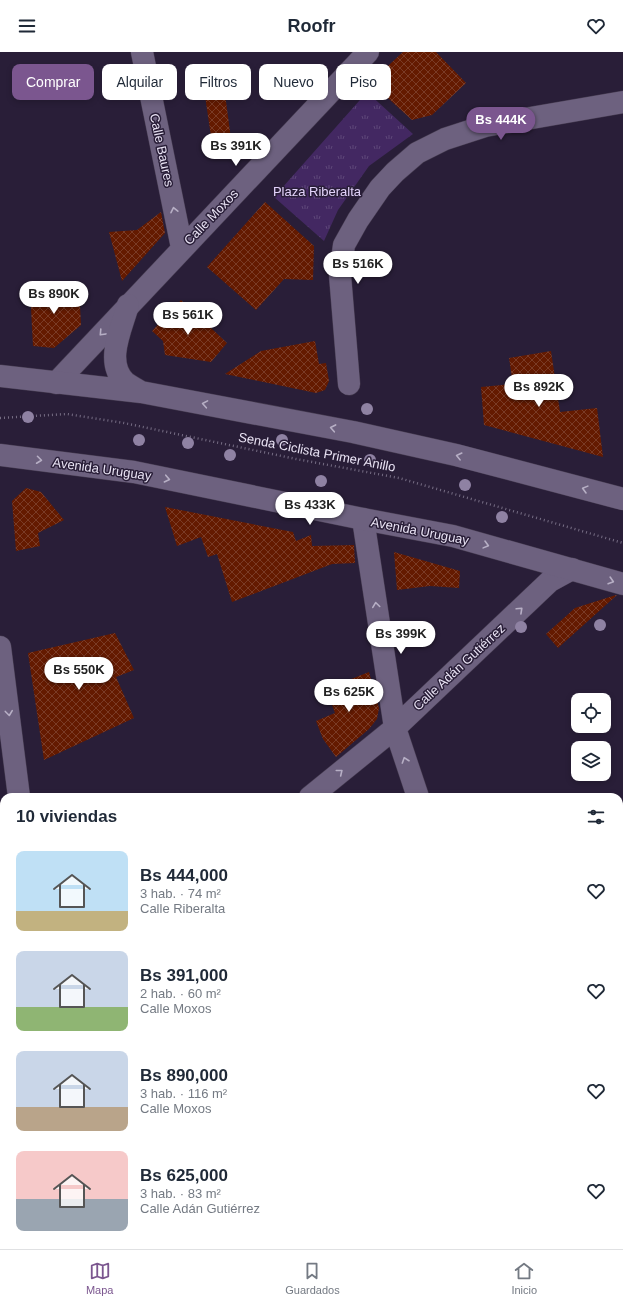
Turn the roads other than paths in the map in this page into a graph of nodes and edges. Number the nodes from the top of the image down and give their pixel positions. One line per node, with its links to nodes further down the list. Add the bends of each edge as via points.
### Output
1 (142, 52): 4 (street, Calle Baures, one-way to 1)
2 (368, 52): 4 (street, Calle Moxos)
3 (623, 102): 8 (street, via 485,126 445,139 416,153 394,172 358,220 344,246 340,275)
4 (182, 248): 5 (street, Calle Moxos)
5 (128, 305): 7 (street, Calle Moxos, one-way to 7); 9 (street, via 115,362 125,382)
6 (0, 376): 7 (street)
7 (56, 383): 9 (street)
8 (349, 384)
9 (141, 392): 11 (street, one-way to 9, via 456,455 353,432)
10 (0, 455): 12 (street, Avenida Uruguay, one-way to 12, via 134,472)
11 (623, 499)
12 (363, 519): 13 (street, Avenida Uruguay, one-way to 13, via 452,536); 16 (street, one-way to 12)
13 (572, 569): 14 (street, Avenida Uruguay, one-way to 14); 16 (street, Calle Adán Gutiérrez, one-way to 13, via 550,581)
14 (623, 584)
15 (0, 647): 17 (street, one-way to 17)
16 (394, 728): 18 (street, Calle Adán Gutiérrez, one-way to 16); 19 (street, one-way to 16)
17 (18, 793)
18 (315, 793)
19 (417, 793)

